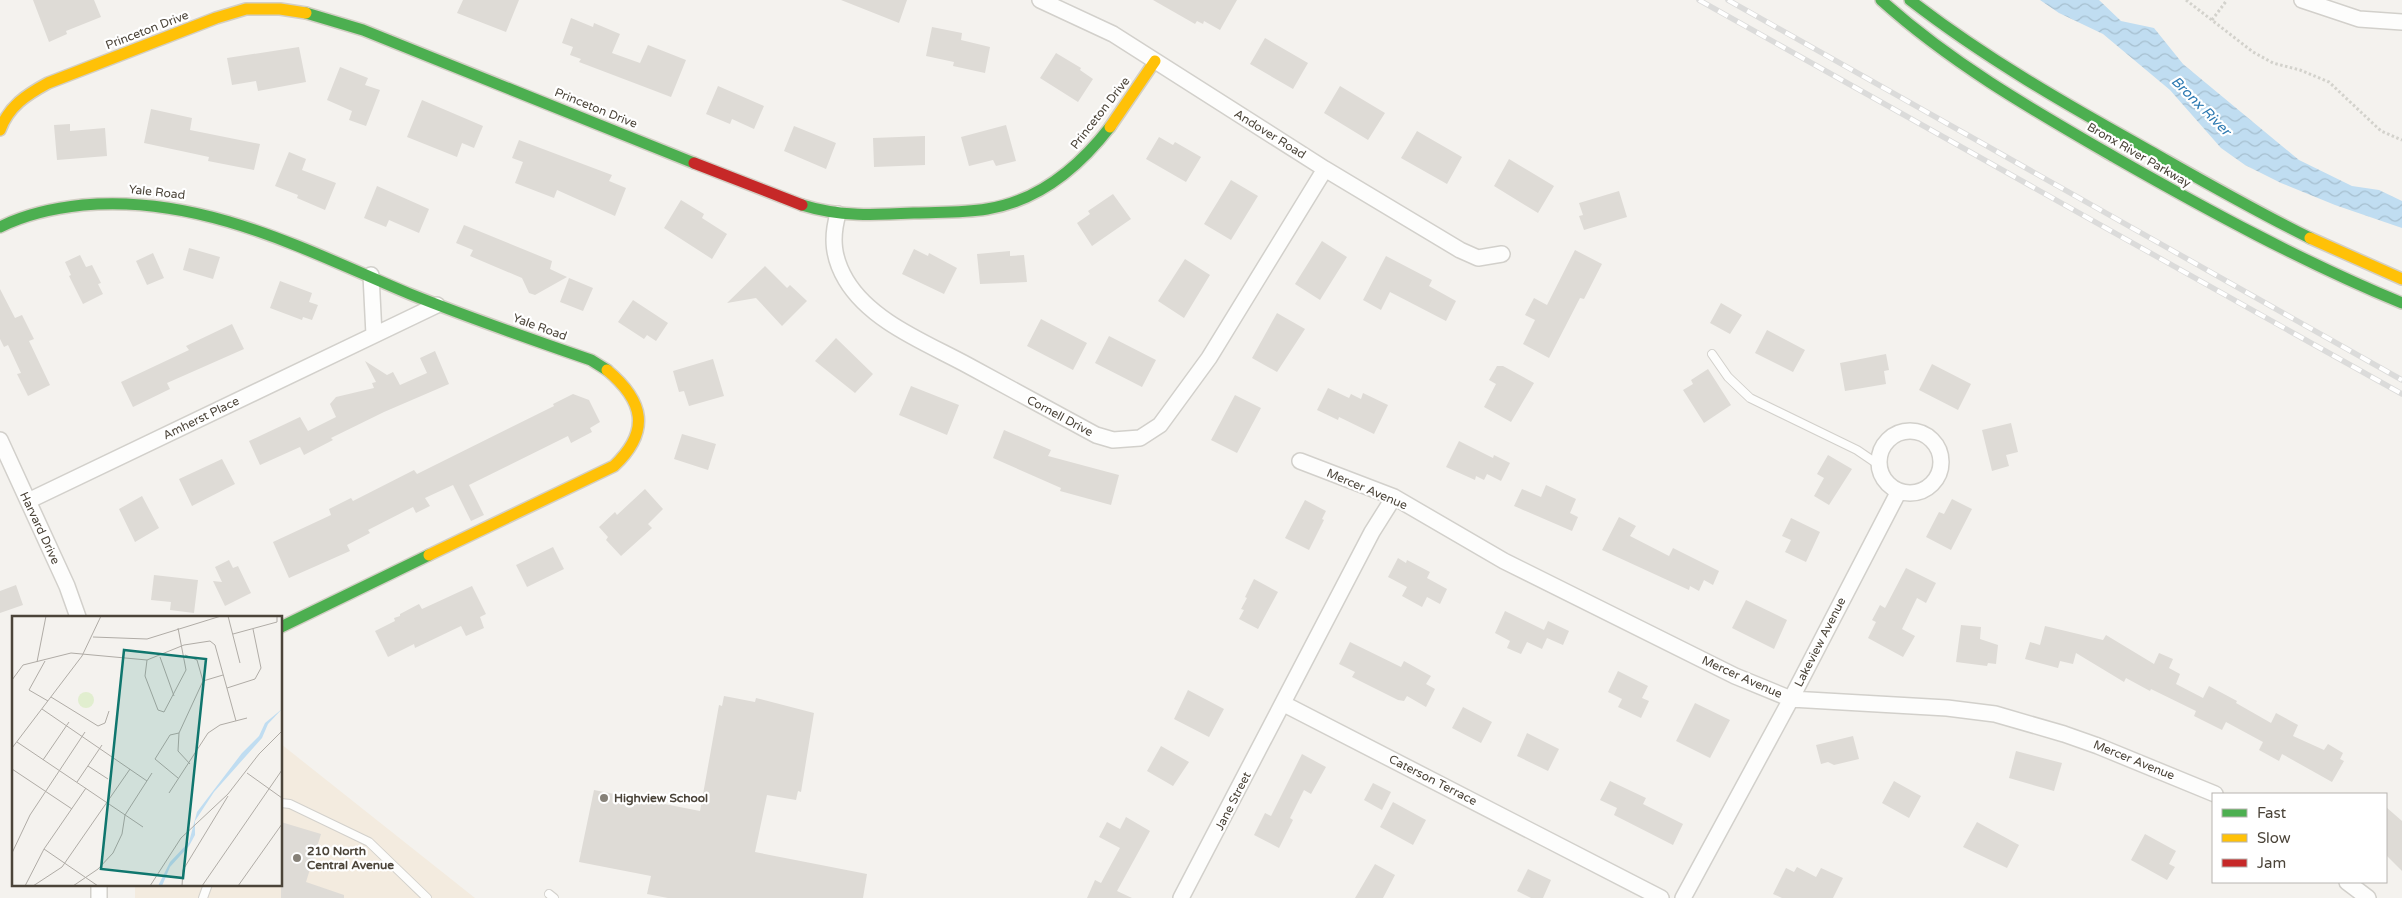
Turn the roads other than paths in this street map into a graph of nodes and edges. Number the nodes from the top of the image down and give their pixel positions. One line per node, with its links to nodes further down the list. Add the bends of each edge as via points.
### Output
1 (1040, 0): 7 (street, Andover Road, via 1091,22)
2 (1881, 0): 15 (main road, Bronx River Parkway, via 1941,50 2031,108 2281,249)
3 (1910, 0): 14 (main road, Bronx River Parkway, via 1967,43 2066,104 2291,228)
4 (2302, 0): 6 (street, via 2359,19)
5 (244, 5): 8 (main road, Princeton Drive, via 48,83 14,104); 10 (main road, Princeton Drive, via 320,15 340,21 761,191)
6 (2402, 22)
7 (1156, 60): 9 (street, Andover Road); 10 (main road, Princeton Drive, via 1083,158 1065,174 1030,196 997,207 975,210)
8 (0, 130)
9 (1326, 169): 10 (street, Cornell Drive, via 1209,358 1160,425 1140,438 1113,440 1096,435 913,336 879,314 855,293 839,266 832,239); 12 (street, Andover Road, via 1460,250 1478,258)
10 (838, 214)
11 (0, 227): 13 (main road, Yale Road, via 32,214 79,205 142,202 200,212)
12 (1502, 254)
13 (371, 275): 16 (main road, Yale Road); 17 (street)
14 (2402, 279)
15 (2402, 304)
16 (437, 305): 17 (street, Amherst Place); 26 (main road, Yale Road, via 591,360 615,375 631,394 638,416 639,429 632,451 601,473)
17 (374, 335): 24 (street, Amherst Place)
18 (1712, 354): 21 (lane, via 1728,377 1750,398 1857,450)
19 (0, 440): 24 (street, Harvard Drive)
20 (1300, 461): 23 (street, Mercer Avenue)
21 (1879, 465): 22 (street, via 1888,484); 22 (street, via 1883,446 1899,432 1918,431 1936,444 1941,465 1934,481 1922,491)
22 (1899, 491): 27 (street, Lakeview Avenue)
23 (1394, 497): 27 (street, Mercer Avenue, via 1504,561 1735,676); 28 (street, via 1372,532)
24 (28, 502): 25 (street, Harvard Drive)
25 (78, 616)
26 (282, 627)
27 (1791, 699): 29 (street, Mercer Avenue, via 1995,714 2135,759); 37 (street, Lakeview Avenue)
28 (1284, 704): 35 (street, Jane Street); 36 (street, Caterson Terrace)
29 (2213, 793)
30 (282, 803): 33 (lane, via 369,842)
31 (2348, 883): 38 (street)
32 (207, 886): 34 (lane)
33 (424, 897)
34 (203, 898)
35 (1181, 898)
36 (1661, 898)
37 (1683, 898)
38 (2368, 898)

